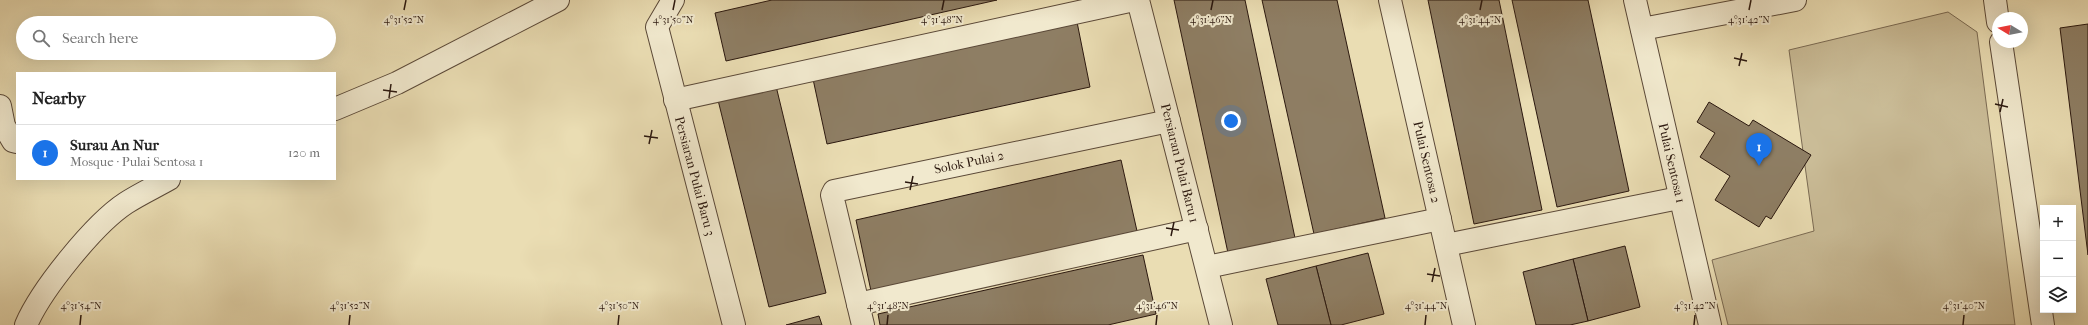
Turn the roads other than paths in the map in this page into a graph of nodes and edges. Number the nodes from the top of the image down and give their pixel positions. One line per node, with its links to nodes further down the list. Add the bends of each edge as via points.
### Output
1 (558, 0): 14 (street, via 398,84)
2 (673, 0): 12 (street, Persiaran Pulai Baru 3, via 657,27)
3 (1134, 0): 12 (street)
4 (1138, 0): 15 (street, Persiaran Pulai Baru 1)
5 (1390, 0): 19 (street, Pulai Sentosa 2)
6 (1635, 0): 10 (street, Pulai Sentosa 1)
7 (1795, 0): 10 (street)
8 (1995, 0): 9 (street)
9 (1997, 12)
10 (1642, 29): 18 (street, Pulai Sentosa 1)
11 (2002, 48): 30 (street)
12 (675, 100): 25 (street, Persiaran Pulai Baru 3)
13 (0, 106): 16 (street, via 4,126)
14 (336, 109)
15 (1169, 121): 20 (street, Persiaran Pulai Baru 1); 23 (street, Solok Pulai 2, via 834,192 832,195)
16 (16, 142)
17 (167, 180): 24 (street, via 126,204 93,232 58,274)
18 (1679, 198): 21 (street); 29 (street, Pulai Sentosa 1)
19 (1440, 219): 21 (street, Pulai Sentosa 2); 22 (street)
20 (1196, 229): 22 (street, Persiaran Pulai Baru 1); 23 (street)
21 (1446, 244): 28 (street, Pulai Sentosa 2)
22 (1207, 267): 27 (street, Persiaran Pulai Baru 1)
23 (858, 304): 26 (street, Solok Pulai 2)
24 (26, 325)
25 (734, 325)
26 (863, 325)
27 (1221, 325)
28 (1464, 325)
29 (1710, 325)
30 (2043, 325)

